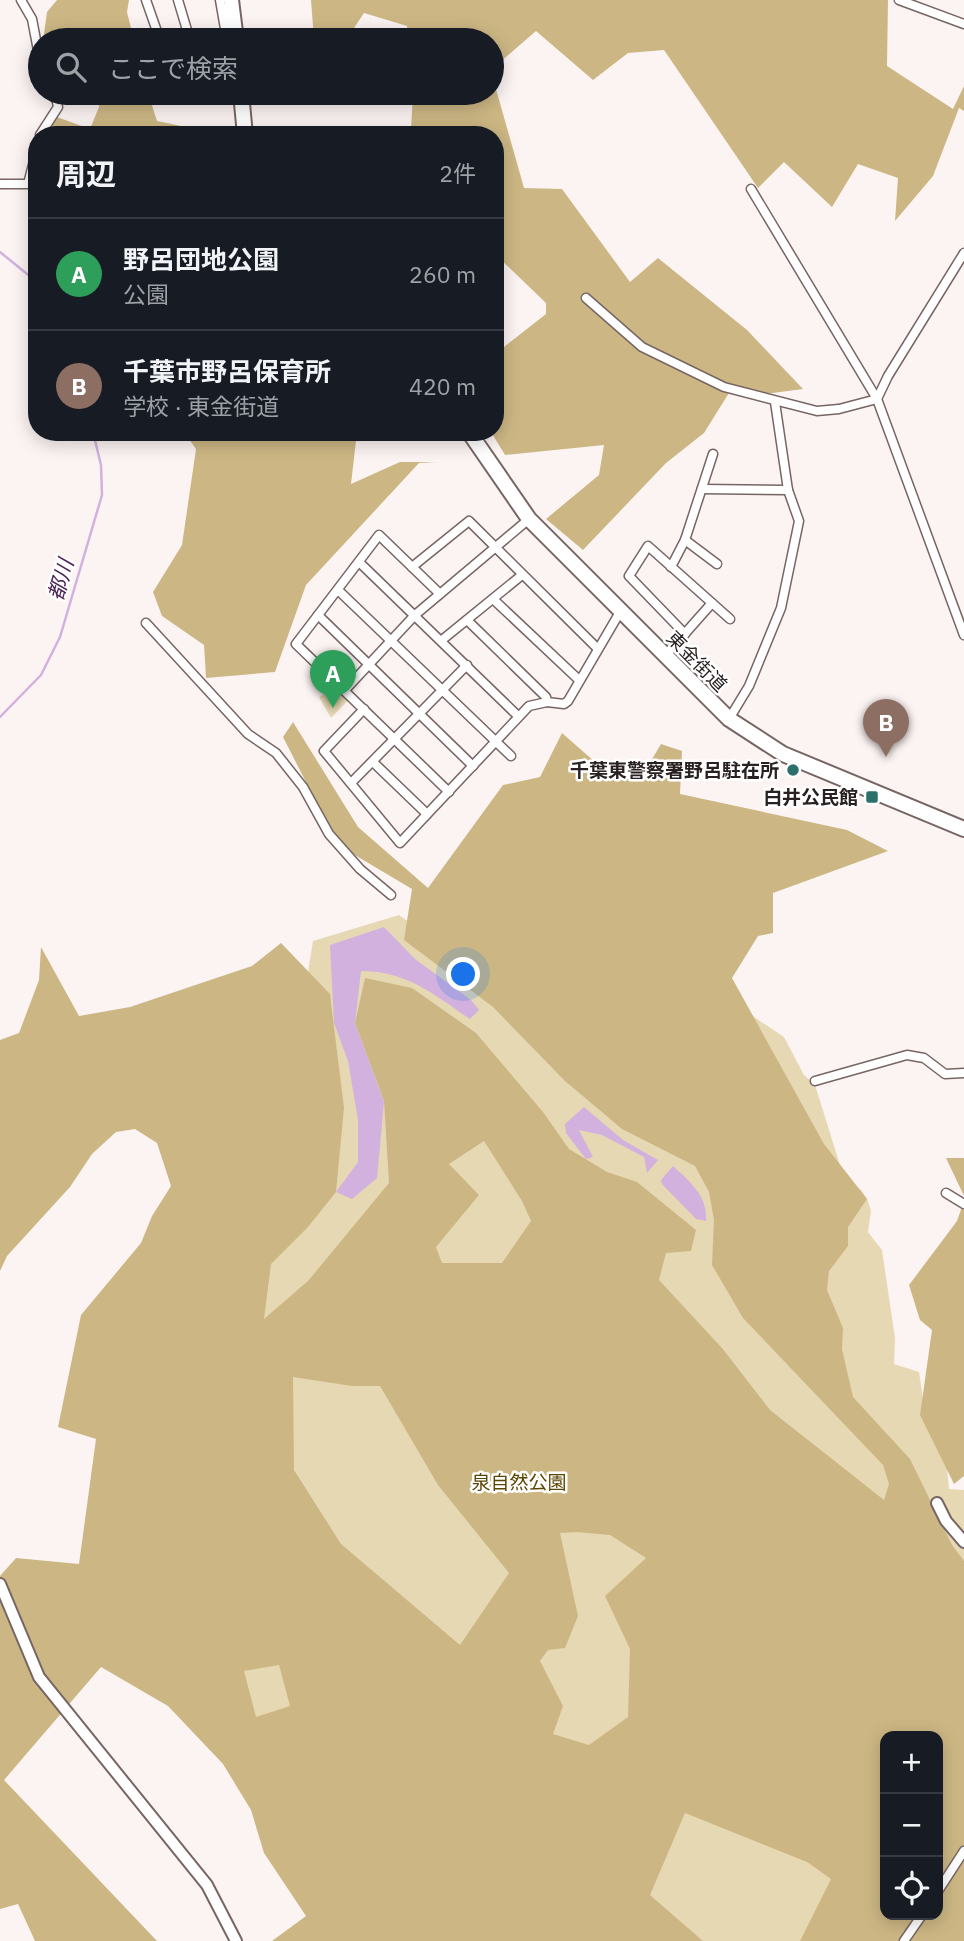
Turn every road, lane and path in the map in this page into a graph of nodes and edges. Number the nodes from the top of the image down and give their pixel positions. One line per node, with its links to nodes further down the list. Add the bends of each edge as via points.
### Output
1 (21, 0): 8 (street)
2 (146, 0): 9 (street)
3 (178, 0): 10 (street)
4 (220, 0): 11 (street)
5 (232, 0): 12 (highway)
6 (899, 0): 7 (street)
7 (964, 24)
8 (34, 28)
9 (156, 28)
10 (186, 28)
11 (225, 28)
12 (235, 28)
13 (58, 105): 15 (street)
14 (242, 105): 16 (highway)
15 (46, 126)
16 (244, 126)
17 (0, 184): 18 (street)
18 (28, 184)
19 (751, 189): 22 (street)
20 (964, 253): 22 (street)
21 (586, 298): 23 (street, via 642,347 724,387)
22 (877, 399): 23 (street, via 817,411); 47 (street)
23 (775, 402): 27 (street)
24 (475, 441): 28 (highway, 東金街道)
25 (713, 454): 26 (street)
26 (702, 489): 27 (street); 29 (street)
27 (788, 490): 61 (street, via 799,521 781,608 749,686)
28 (529, 519): 30 (street); 40 (highway, 東金街道)
29 (685, 540): 32 (street); 34 (street)
30 (494, 548): 33 (street, via 469,521); 35 (street); 37 (street)
31 (359, 562): 33 (street, via 379,535); 36 (street); 42 (street)
32 (717, 564)
33 (412, 567): 37 (street)
34 (671, 567): 39 (street); 46 (street, via 648,547 629,576)
35 (522, 575): 38 (street); 50 (street)
36 (338, 590): 41 (street); 48 (street)
37 (440, 594): 42 (street)
38 (493, 599): 44 (street); 54 (street)
39 (712, 603): 43 (street); 46 (street)
40 (620, 612): 50 (street); 51 (highway, 東金街道)
41 (318, 615): 52 (street); 55 (street, via 296,644)
42 (415, 615): 48 (street); 49 (street)
43 (730, 619)
44 (467, 620): 49 (street); 57 (street)
45 (146, 623): 71 (street, via 248,734 276,754 303,787 329,834)
46 (685, 634): 51 (street)
47 (964, 635)
48 (391, 640): 52 (street); 56 (street)
49 (442, 640): 53 (street)
50 (597, 648): 54 (street)
51 (665, 656): 61 (highway, 東金街道)
52 (369, 664): 55 (street); 59 (street)
53 (467, 665): 56 (street); 60 (street)
54 (579, 680): 57 (street, via 564,704)
55 (345, 690): 58 (street)
56 (443, 690): 59 (street); 63 (street)
57 (547, 702): 60 (street, via 536,702)
58 (364, 709): 62 (street); 67 (street, via 324,751)
59 (420, 713): 62 (street); 66 (street)
60 (518, 716): 63 (street)
61 (729, 719): 70 (highway, 東金街道, via 783,754)
62 (395, 739): 65 (street); 68 (street)
63 (495, 741): 64 (street); 66 (street)
64 (511, 756)
65 (373, 762): 67 (street); 69 (street)
66 (472, 766): 68 (street)
67 (351, 783): 69 (street, via 401,843)
68 (449, 792): 69 (street)
69 (427, 814)
70 (964, 829)
71 (391, 895)
72 (964, 1073): 73 (street, via 945,1074 924,1058 907,1055)
73 (815, 1081)
74 (946, 1193): 75 (street)
75 (964, 1204)
76 (937, 1503): 77 (street)
77 (964, 1542)
78 (0, 1584): 82 (street, via 38,1677 206,1885)
79 (964, 1851): 80 (street)
80 (943, 1883)
81 (919, 1920): 83 (street)
82 (236, 1941)
83 (904, 1941)

